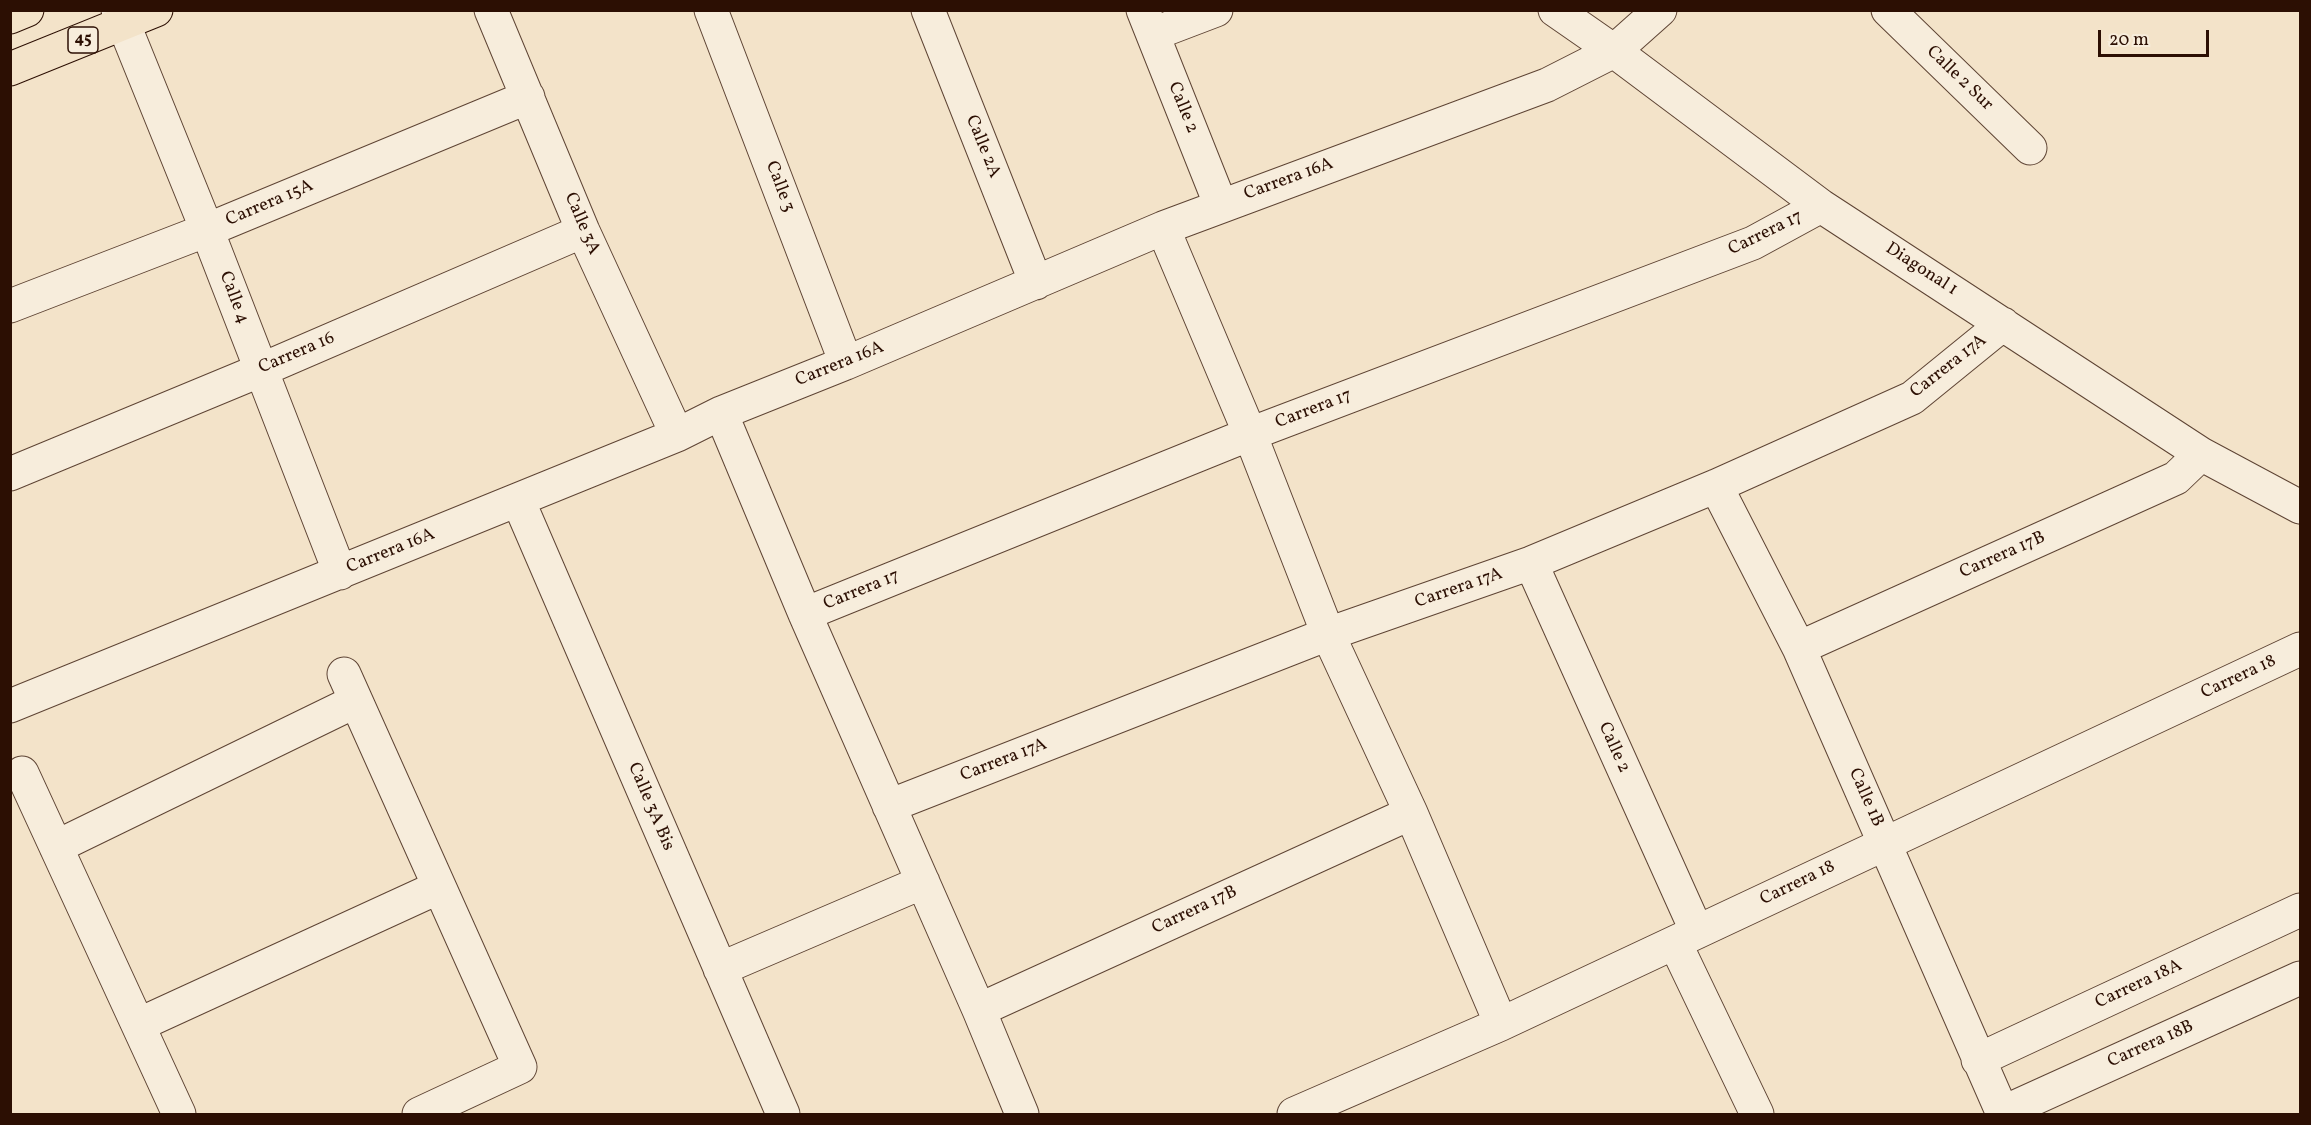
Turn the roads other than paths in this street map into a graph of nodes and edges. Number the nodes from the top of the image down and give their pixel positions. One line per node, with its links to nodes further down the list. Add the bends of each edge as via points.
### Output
1 (27, 10): 10 (highway)
2 (156, 10): 11 (highway, 45)
3 (491, 10): 15 (street, Calle 3A)
4 (711, 10): 25 (street, Calle 3)
5 (928, 10): 22 (street, Calle 2A)
6 (1216, 10): 12 (street)
7 (1555, 10): 13 (street, Diagonal 1)
8 (1660, 10): 13 (street, Carrera 16A)
9 (1888, 10): 16 (street, Calle 2 Sur)
10 (10, 17)
11 (121, 17): 14 (highway, 45); 20 (street, Calle 4)
12 (1148, 22): 17 (street, Calle 2)
13 (1614, 51): 17 (street, Carrera 16A, via 1547,85); 18 (street, Diagonal 1)
14 (10, 69)
15 (528, 97): 20 (street, Carrera 15A); 21 (street, Calle 3A)
16 (2030, 148)
17 (1221, 206): 19 (street, Carrera 16A)
18 (1821, 206): 24 (street, Diagonal 1); 28 (street, Carrera 17, via 1753,243)
19 (1163, 228): 22 (street, Carrera 16A); 28 (street)
20 (207, 230): 23 (street, Carrera 15A); 26 (street, Calle 4)
21 (583, 231): 26 (street, Carrera 16); 29 (street, Calle 3A)
22 (1036, 283): 25 (street, Carrera 16A)
23 (10, 306)
24 (2003, 324): 30 (street, Diagonal 1); 32 (street, Carrera 17A, via 1912,398)
25 (846, 363): 27 (street, Carrera 16A)
26 (261, 370): 31 (street, Carrera 16); 36 (street, Calle 4)
27 (721, 413): 29 (street, Carrera 16A); 37 (street)
28 (1250, 434): 37 (street, Carrera 17); 38 (street)
29 (677, 435): 33 (street, Carrera 16A)
30 (2201, 454): 34 (street, Diagonal 1); 39 (street, Carrera 17B, via 2176,478)
31 (10, 474)
32 (1716, 486): 35 (street, Carrera 17A); 39 (street, Calle 1B)
33 (518, 500): 36 (street, Carrera 16A); 51 (street, Calle 3A Bis)
34 (2301, 507)
35 (1531, 563): 38 (street, Carrera 17A); 50 (street, Calle 2)
36 (340, 573): 41 (street, Carrera 16A)
37 (805, 614): 43 (street)
38 (1328, 634): 43 (street, Carrera 17A); 44 (street)
39 (1799, 648): 45 (street, Calle 1B)
40 (2301, 649): 45 (street, Carrera 18)
41 (10, 706)
42 (22, 773): 46 (street)
43 (889, 806): 47 (street)
44 (1412, 813): 53 (street, Carrera 17B); 54 (street)
45 (1884, 843): 50 (street, Carrera 18); 56 (street, Calle 1B)
46 (56, 847): 48 (street, via 350,688); 55 (street)
47 (923, 882): 51 (street); 53 (street)
48 (439, 887): 55 (street); 59 (street, via 520,1068)
49 (2301, 910): 56 (street, Carrera 18A)
50 (1686, 938): 54 (street, Carrera 18); 62 (street, Calle 2)
51 (720, 969): 60 (street, Calle 3A Bis)
52 (2301, 978): 63 (street, Carrera 18B)
53 (979, 1010): 61 (street)
54 (1501, 1024): 57 (street, Carrera 18)
55 (138, 1025): 58 (street)
56 (1978, 1060): 63 (street, Calle 1B)
57 (1312, 1111)
58 (179, 1114)
59 (419, 1114)
60 (783, 1114)
61 (1022, 1114)
62 (1757, 1114)
63 (2002, 1114)

